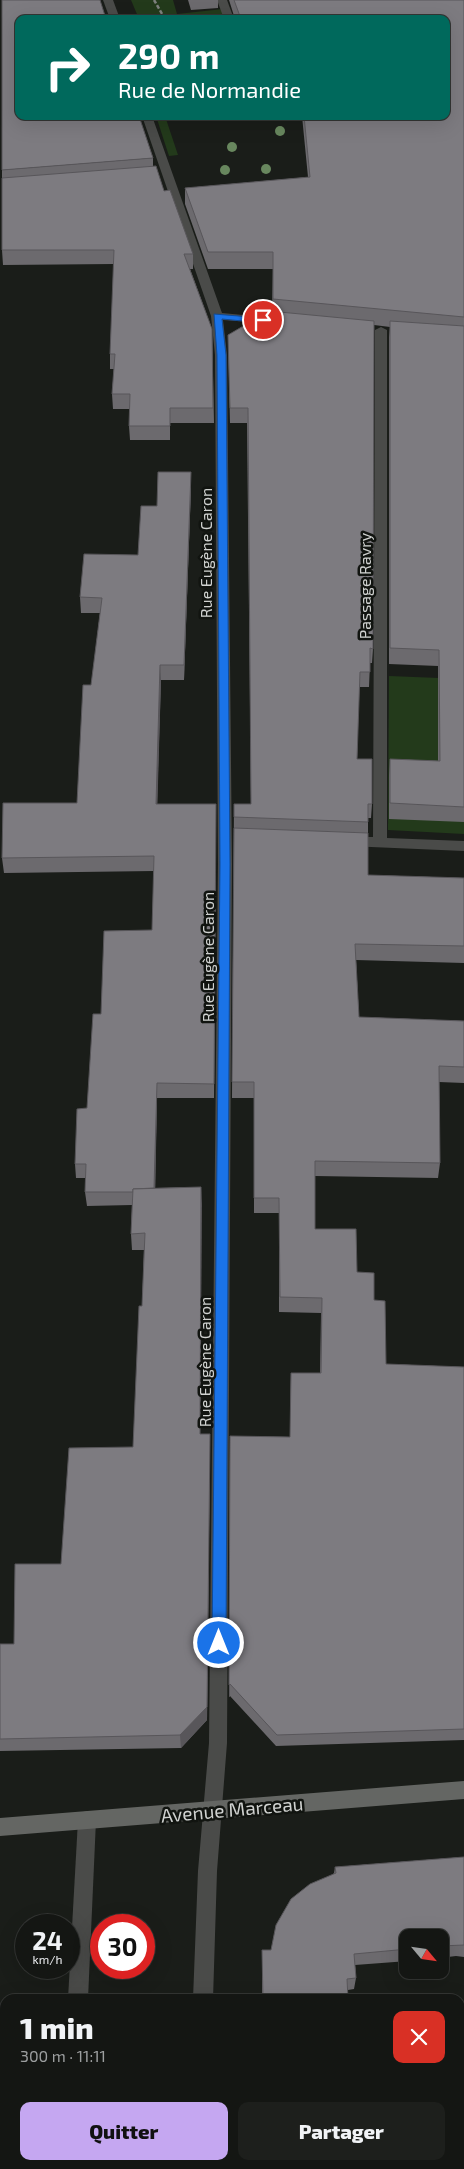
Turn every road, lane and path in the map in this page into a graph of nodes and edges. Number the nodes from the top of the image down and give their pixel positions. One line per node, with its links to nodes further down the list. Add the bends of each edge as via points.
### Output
1 (108, 0): 4 (street)
2 (154, 0): 5 (path)
3 (222, 0): 6 (street)
4 (113, 15)
5 (163, 15)
6 (228, 15)
7 (148, 120): 8 (street, Rue Eugène Caron)
8 (217, 316): 9 (street); 11 (street, Rue Eugène Caron, via 221,355)
9 (292, 323)
10 (381, 330): 14 (street, Passage Ravry)
11 (225, 838): 12 (street); 17 (street, Rue Eugène Caron, via 218,1743)
12 (241, 838)
13 (333, 841): 14 (street)
14 (380, 842): 15 (street)
15 (464, 846)
16 (464, 1790): 17 (street, Avenue Marceau)
17 (211, 1811): 18 (street, Avenue Marceau); 21 (street, Rue Eugène Caron, via 205,1889)
18 (87, 1820): 19 (street, Avenue Marceau); 20 (street)
19 (0, 1827)
20 (78, 1994)
21 (203, 1994)

